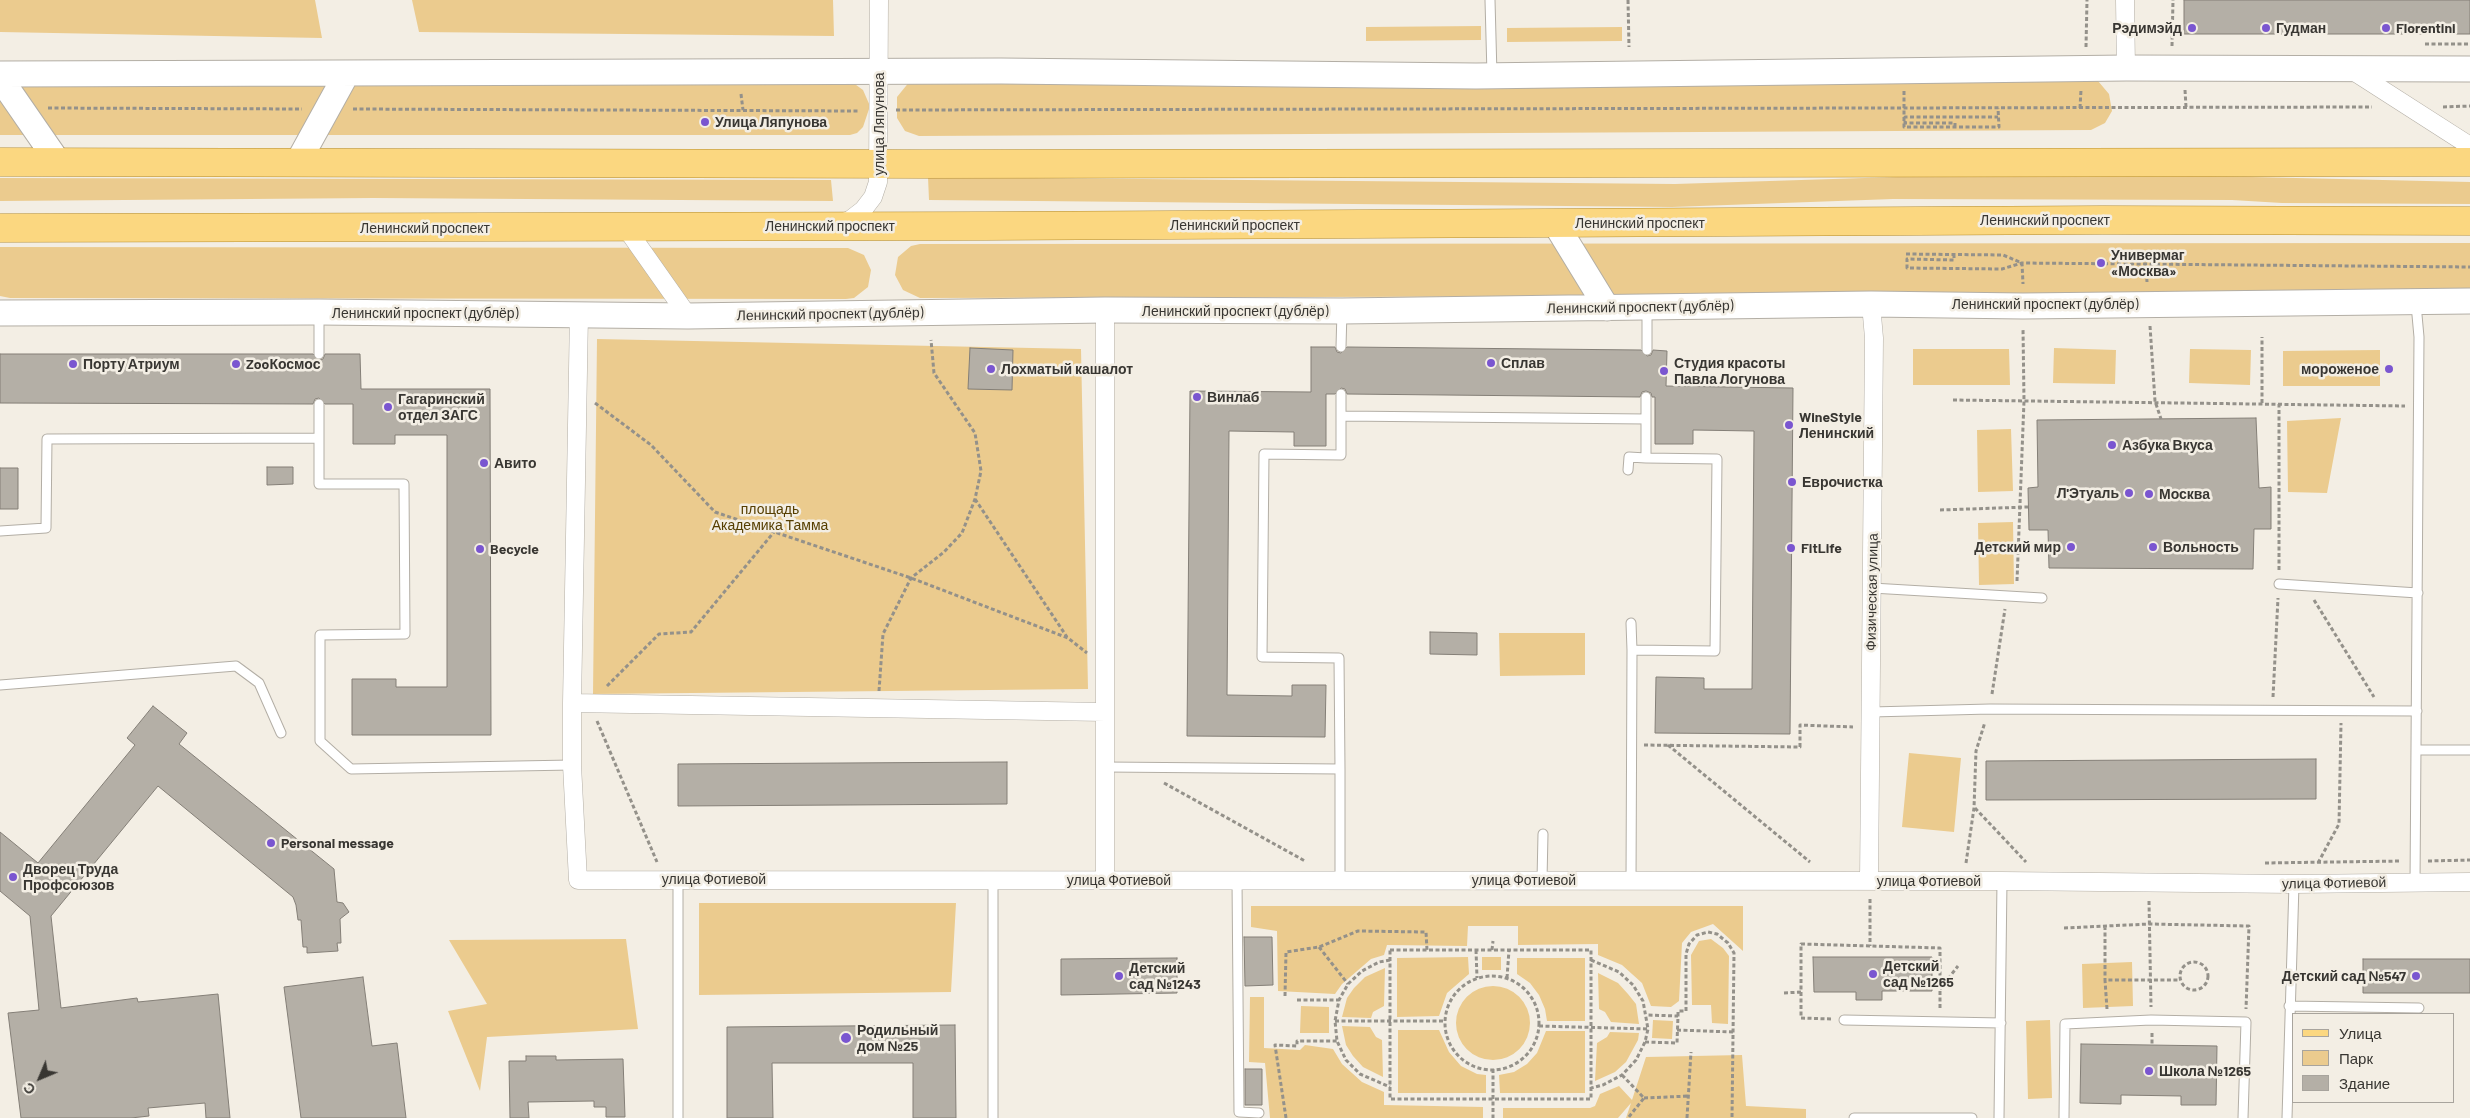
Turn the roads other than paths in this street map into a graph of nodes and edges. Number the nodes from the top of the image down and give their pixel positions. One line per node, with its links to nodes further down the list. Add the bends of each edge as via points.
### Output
1 (879, 0): 7 (street, улица Ляпунова)
2 (1490, 0): 10 (lane)
3 (2125, 0): 4 (street)
4 (2126, 68): 5 (street); 10 (street)
5 (2350, 69): 6 (street); 12 (street)
6 (2470, 69)
7 (879, 71): 8 (street); 10 (street); 17 (street, улица Ляпунова)
8 (347, 73): 9 (street); 15 (street)
9 (0, 74)
10 (1492, 76)
11 (0, 78): 14 (street)
12 (2470, 146)
13 (0, 162): 14 (main road)
14 (58, 162): 15 (main road)
15 (298, 162): 17 (main road)
16 (2470, 162): 17 (main road)
17 (878, 163): 20 (street, улица Ляпунова, via 878,182 873,196 850,220)
18 (2470, 221): 19 (main road, Ленинский проспект)
19 (1556, 223): 20 (main road, Ленинский проспект); 27 (street)
20 (834, 225): 21 (main road, Ленинский проспект)
21 (626, 228): 22 (main road, Ленинский проспект); 33 (street)
22 (6, 230)
23 (2416, 301): 24 (street, Ленинский проспект (дублёр)); 25 (street, Ленинский проспект (дублёр), via 2023,306); 48 (lane, via 2419,336)
24 (2470, 301)
25 (1871, 304): 26 (street, Ленинский проспект (дублёр)); 47 (street, Физическая улица, via 1874,338)
26 (1647, 307): 27 (street, Ленинский проспект (дублёр)); 35 (lane)
27 (1607, 308): 29 (street, Ленинский проспект (дублёр))
28 (1105, 310): 29 (street, Ленинский проспект (дублёр)); 33 (street, Ленинский проспект (дублёр)); 55 (street)
29 (1342, 311): 34 (lane)
30 (318, 312): 31 (street, Ленинский проспект (дублёр)); 32 (street, Ленинский проспект (дублёр)); 36 (lane)
31 (0, 313)
32 (579, 314): 33 (street, Ленинский проспект (дублёр)); 53 (street)
33 (688, 316)
34 (1341, 347)
35 (1647, 350)
36 (319, 354)
37 (1341, 394): 40 (lane)
38 (1646, 397): 41 (lane)
39 (319, 404): 42 (lane)
40 (1341, 416): 41 (lane); 62 (lane, via 1340,455 1264,454 1262,648 1262,657 1339,658)
41 (1646, 419): 43 (lane)
42 (319, 438): 45 (lane, via 47,439 46,528); 60 (lane, via 319,484 404,484 405,616 405,634 320,635 320,741 351,770)
43 (1646, 458): 44 (lane, via 1629,457); 51 (lane, via 1717,459 1715,651)
44 (1628, 470)
45 (0, 531)
46 (2279, 584): 48 (lane)
47 (1872, 588): 49 (lane); 56 (street, Физическая улица)
48 (2418, 593): 54 (lane)
49 (2042, 598)
50 (1632, 623): 51 (lane)
51 (1632, 650): 70 (lane)
52 (0, 685): 57 (lane, via 236,666 259,683)
53 (572, 703): 55 (street); 60 (street)
54 (2417, 711): 56 (lane, via 1990,709); 58 (lane)
55 (1105, 712): 61 (street)
56 (1871, 712): 75 (street, Физическая улица)
57 (280, 733)
58 (2417, 750): 59 (lane); 72 (lane)
59 (2470, 750)
60 (572, 765): 64 (street, улица Фотиевой, via 578,880)
61 (1105, 767): 62 (lane); 66 (street)
62 (1340, 769): 68 (lane)
63 (1543, 834): 69 (lane)
64 (678, 879): 65 (street, улица Фотиевой); 81 (lane)
65 (993, 880): 66 (street, улица Фотиевой); 82 (lane)
66 (1105, 880): 67 (street, улица Фотиевой)
67 (1237, 880): 68 (street, улица Фотиевой); 80 (lane, via 1239,1112)
68 (1340, 880): 69 (street, улица Фотиевой)
69 (1542, 880): 70 (street, улица Фотиевой)
70 (1631, 881): 75 (street, улица Фотиевой, via 1834,881)
71 (2002, 881): 74 (street, улица Фотиевой); 75 (street, улица Фотиевой); 79 (lane)
72 (2415, 882): 73 (street, улица Фотиевой); 74 (street, улица Фотиевой)
73 (2470, 882)
74 (2294, 884): 76 (lane)
75 (1870, 889)
76 (2289, 1006): 77 (lane); 89 (lane)
77 (2419, 1008)
78 (1844, 1020): 79 (lane)
79 (2001, 1023): 86 (lane)
80 (1259, 1113)
81 (678, 1118)
82 (994, 1118)
83 (1854, 1118): 84 (lane)
84 (1956, 1118): 85 (lane)
85 (1972, 1118)
86 (1999, 1118)
87 (2064, 1118): 88 (lane, via 2065,1024 2151,1020 2246,1022)
88 (2243, 1118)
89 (2287, 1118)

